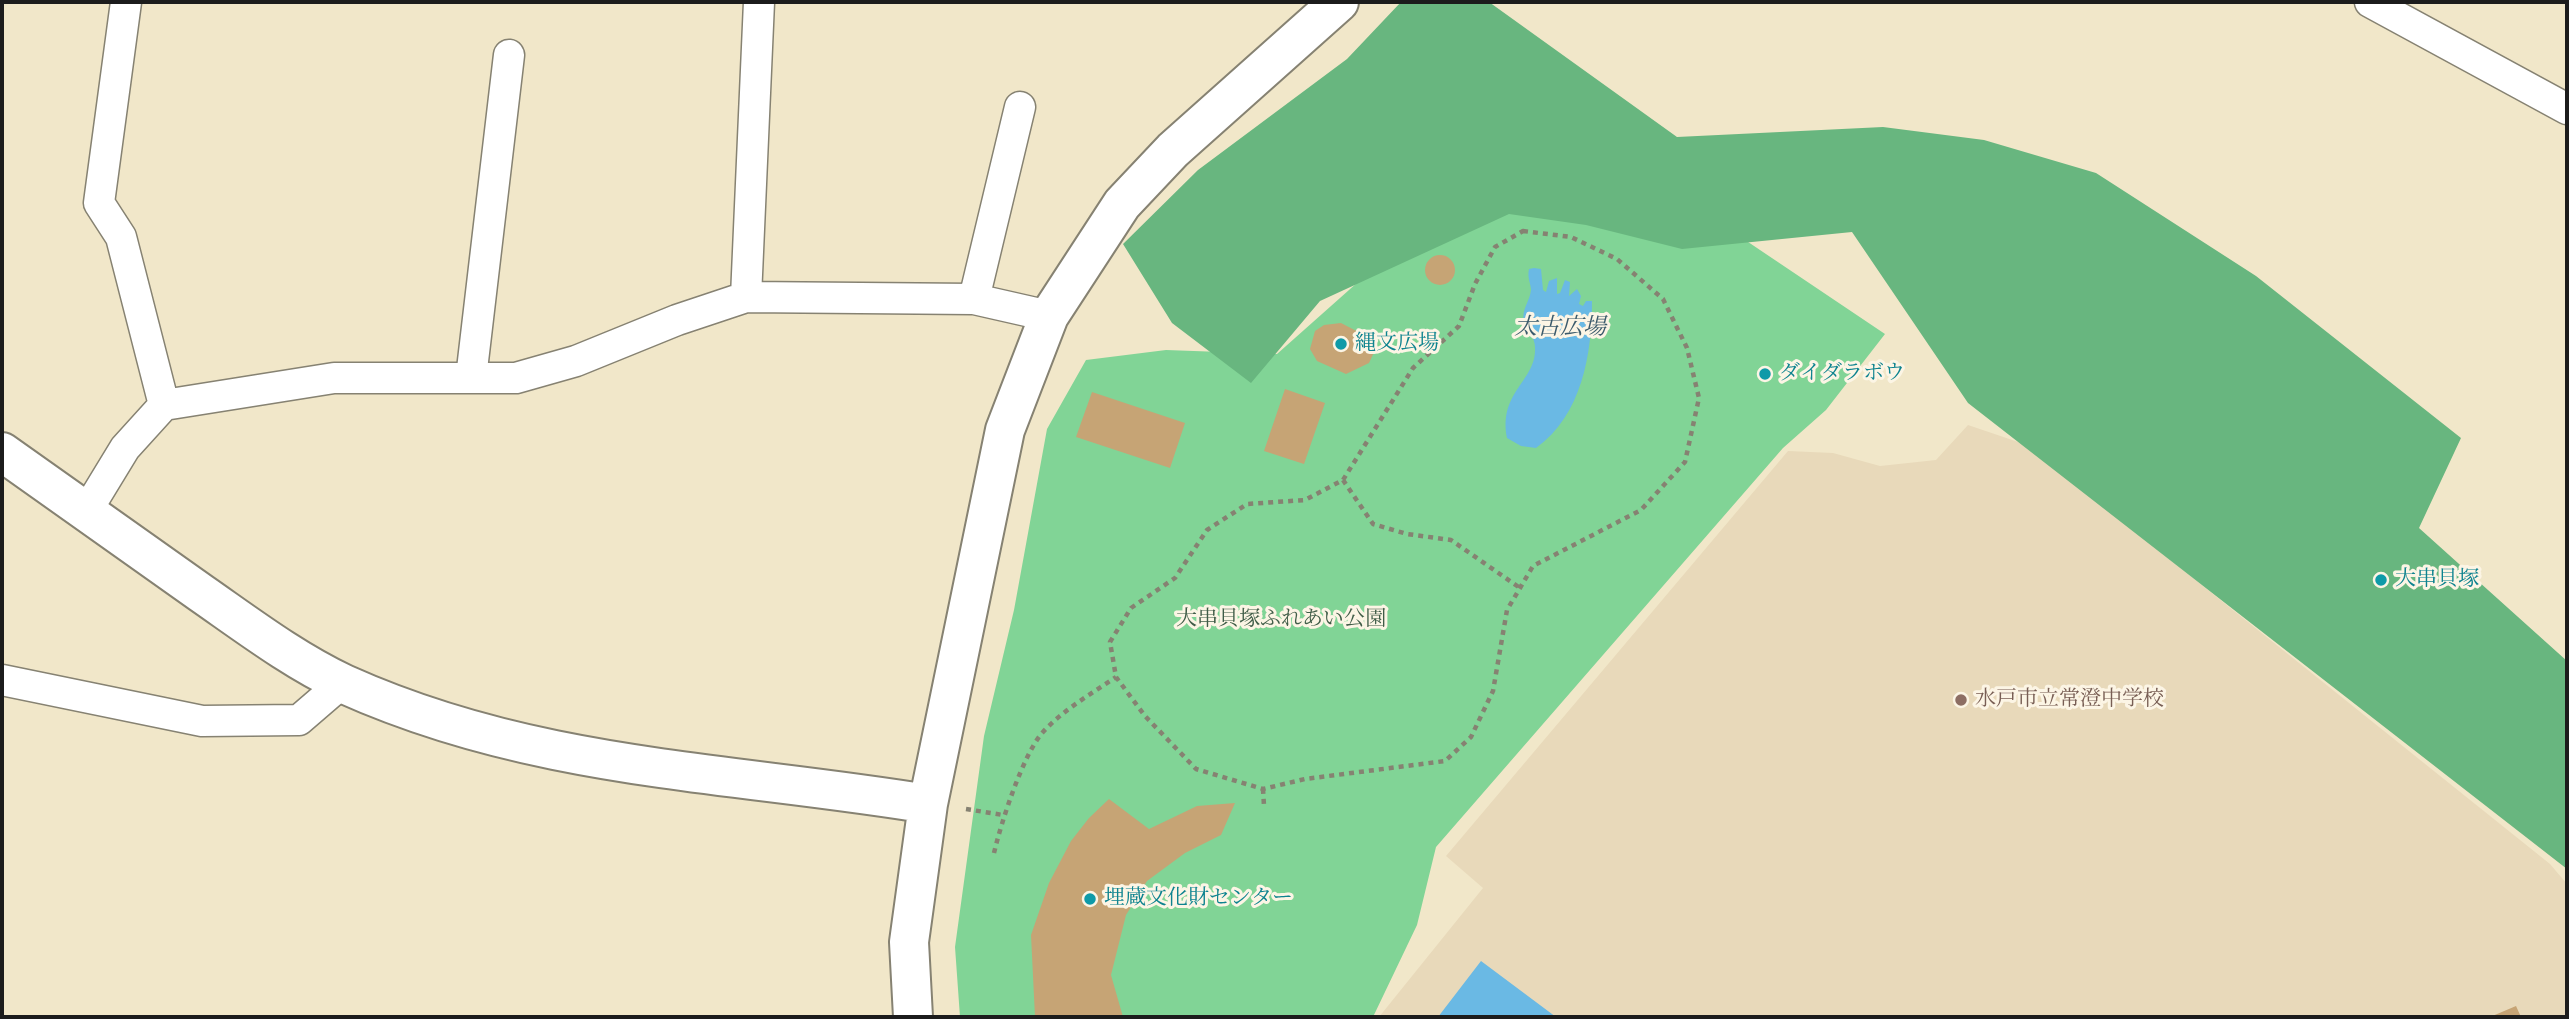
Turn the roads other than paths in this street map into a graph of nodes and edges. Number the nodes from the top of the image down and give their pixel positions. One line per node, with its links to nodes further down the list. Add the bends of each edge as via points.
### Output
1 (126, 2): 12 (street, via 99,203 121,237)
2 (759, 2): 8 (street)
3 (1339, 2): 10 (street, via 1173,150 1122,204)
4 (2370, 2): 7 (street)
5 (509, 55): 11 (street)
6 (1020, 107): 9 (street)
7 (2567, 108)
8 (746, 297): 9 (street); 11 (street, via 576,361 516,378)
9 (974, 299): 10 (street)
10 (1049, 316): 17 (street, via 1004,430)
11 (471, 378): 12 (street, via 334,378)
12 (164, 405): 14 (street, via 125,448)
13 (2, 452): 14 (street)
14 (86, 512): 16 (street, via 278,647)
15 (2, 680): 16 (street, via 202,721 299,720)
16 (342, 683): 17 (street, via 510,742 590,759)
17 (928, 804): 18 (street, via 909,942)
18 (913, 1017)

